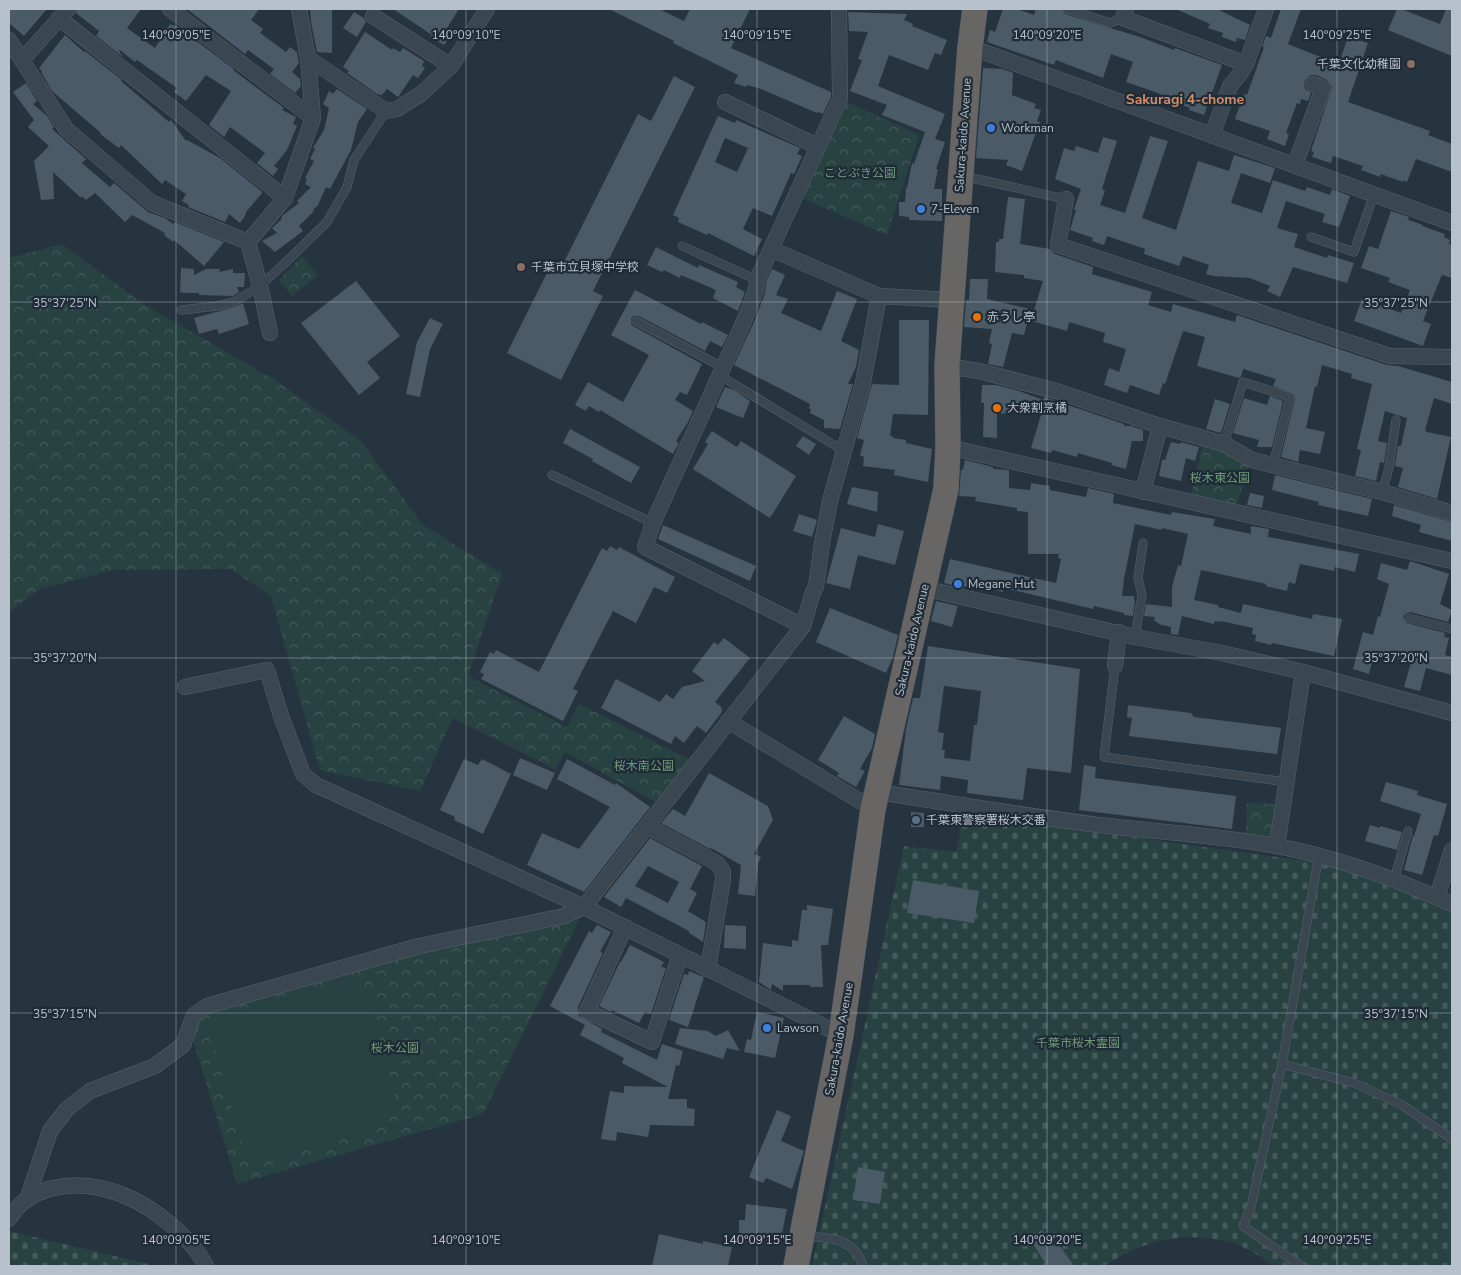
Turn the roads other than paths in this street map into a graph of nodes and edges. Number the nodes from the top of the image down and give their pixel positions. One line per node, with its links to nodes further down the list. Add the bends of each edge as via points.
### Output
1 (170, 9): 20 (street)
2 (299, 9): 13 (street)
3 (487, 9): 16 (street)
4 (839, 9): 22 (street, via 840,99)
5 (975, 9): 12 (highway, Sakura-kaido Avenue)
6 (1067, 9): 9 (lane, via 1110,23)
7 (1266, 9): 15 (street)
8 (64, 13): 14 (street); 26 (street)
9 (1124, 13): 15 (street)
10 (373, 16): 16 (street)
11 (9, 40): 14 (street)
12 (970, 47): 21 (street); 24 (highway, Sakura-kaido Avenue)
13 (308, 58): 19 (street); 20 (street)
14 (22, 60): 30 (street, via 66,129 152,203)
15 (1246, 64): 21 (street, via 1230,86)
16 (451, 66): 19 (street, via 421,94 397,109)
17 (1323, 88): 23 (street)
18 (725, 102): 22 (street)
19 (386, 111): 34 (lane, via 354,160 347,187 327,222)
20 (313, 118): 26 (street)
21 (1212, 135): 23 (street)
22 (818, 146): 32 (street)
23 (1295, 165): 25 (street)
24 (960, 177): 27 (lane); 36 (highway, Sakura-kaido Avenue)
25 (1374, 194): 28 (street); 29 (lane, via 1354,252)
26 (285, 198): 30 (street)
27 (1066, 198): 40 (street, via 1058,245 1390,356)
28 (1452, 223)
29 (1311, 237)
30 (248, 242): 34 (street)
31 (682, 246): 33 (lane)
32 (771, 249): 33 (street); 35 (street)
33 (758, 280): 42 (street)
34 (260, 286): 37 (lane, via 234,302); 39 (street)
35 (879, 296): 36 (street); 47 (street, via 864,382)
36 (951, 300): 41 (highway, Sakura-kaido Avenue)
37 (181, 310)
38 (636, 321): 42 (lane)
39 (270, 333)
40 (1452, 357)
41 (947, 366): 44 (street, via 979,370 1056,391); 46 (highway, Sakura-kaido Avenue)
42 (721, 371): 47 (lane); 53 (street)
43 (1396, 420): 51 (lane, via 1390,468)
44 (1160, 426): 45 (street); 50 (street)
45 (1224, 444): 48 (street, via 1252,460); 48 (lane, via 1243,382 1290,397)
46 (948, 447): 50 (street); 56 (highway, Sakura-kaido Avenue, via 946,488)
47 (844, 451): 58 (street, via 830,501 816,587)
48 (1273, 465): 51 (street)
49 (552, 475): 53 (lane)
50 (1143, 492): 55 (street)
51 (1382, 492): 52 (street)
52 (1452, 513)
53 (653, 523): 58 (street, via 645,547)
54 (1144, 543): 61 (lane, via 1138,578 1142,595)
55 (1452, 561)
56 (923, 588): 60 (street); 68 (highway, Sakura-kaido Avenue)
57 (1409, 618): 59 (lane)
58 (803, 626): 66 (street)
59 (1452, 629)
60 (1119, 632): 61 (street); 62 (street)
61 (1135, 637): 63 (street)
62 (1116, 666): 67 (lane, via 1104,757)
63 (1303, 672): 65 (street); 67 (street)
64 (185, 687): 77 (street, via 267,670 303,774 316,785)
65 (1452, 714)
66 (728, 721): 68 (street); 69 (street)
67 (1286, 782): 71 (street)
68 (875, 801): 71 (street, via 1218,836); 81 (highway, Sakura-kaido Avenue)
69 (647, 826): 77 (street); 80 (street, via 716,863 723,872)
70 (1408, 831): 74 (lane)
71 (1277, 846): 73 (street)
72 (1452, 850): 75 (street)
73 (1319, 855): 74 (street); 82 (lane)
74 (1394, 880): 75 (street)
75 (1437, 897): 76 (street)
76 (1452, 904)
77 (584, 907): 78 (street); 84 (street, via 564,916 419,946 207,1006 194,1015 183,1045 155,1066 90,1091 67,1110 50,1131)
78 (625, 928): 79 (street); 79 (street, via 587,1011 652,1042)
79 (680, 955): 80 (street)
80 (708, 970): 81 (street)
81 (841, 1035): 86 (highway, Sakura-kaido Avenue)
82 (1282, 1064): 83 (lane, via 1354,1083 1402,1105); 90 (lane, via 1251,1207 1243,1226)
83 (1452, 1139)
84 (28, 1198): 85 (street); 87 (street, via 48,1189 66,1186 106,1189 123,1195 142,1204 184,1237)
85 (9, 1219)
86 (802, 1235): 88 (highway, Sakura-kaido Avenue); 89 (lane, via 844,1242 856,1252)
87 (206, 1266)
88 (796, 1266)
89 (863, 1266)
90 (1301, 1266)

